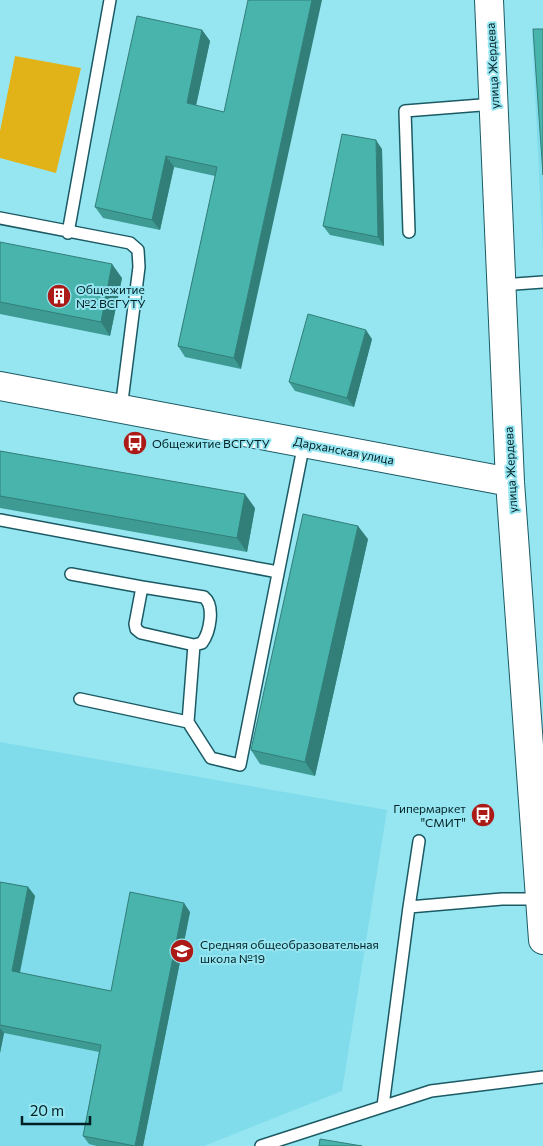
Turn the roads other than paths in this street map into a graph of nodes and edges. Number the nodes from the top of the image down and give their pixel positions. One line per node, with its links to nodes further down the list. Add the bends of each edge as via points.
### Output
1 (110, 0): 5 (lane)
2 (489, 0): 3 (main road, улица Жердева)
3 (494, 104): 6 (lane, via 405,111); 8 (main road, улица Жердева)
4 (0, 218): 5 (lane)
5 (68, 232): 10 (lane, via 130,244 138,250 139,267)
6 (409, 232)
7 (543, 282): 8 (lane)
8 (502, 285): 12 (main road, улица Жердева)
9 (0, 386): 10 (main road, Дарханская улица)
10 (121, 409): 11 (main road, Дарханская улица)
11 (304, 443): 12 (main road, Дарханская улица); 14 (lane)
12 (510, 482): 20 (main road, улица Жердева)
13 (0, 520): 14 (lane)
14 (278, 572): 19 (lane, via 240,765 211,758)
15 (71, 574): 16 (lane)
16 (142, 587): 17 (lane, via 136,630); 17 (lane, via 204,597 208,601 210,611 206,638)
17 (194, 645): 19 (lane)
18 (80, 699): 19 (lane)
19 (188, 722)
20 (539, 840): 22 (main road, улица Жердева)
21 (420, 841): 23 (lane)
22 (540, 899): 23 (lane); 24 (main road, улица Жердева)
23 (409, 907): 26 (lane)
24 (543, 940)
25 (543, 1077): 26 (lane, via 432,1090)
26 (384, 1106): 27 (lane)
27 (261, 1146)

